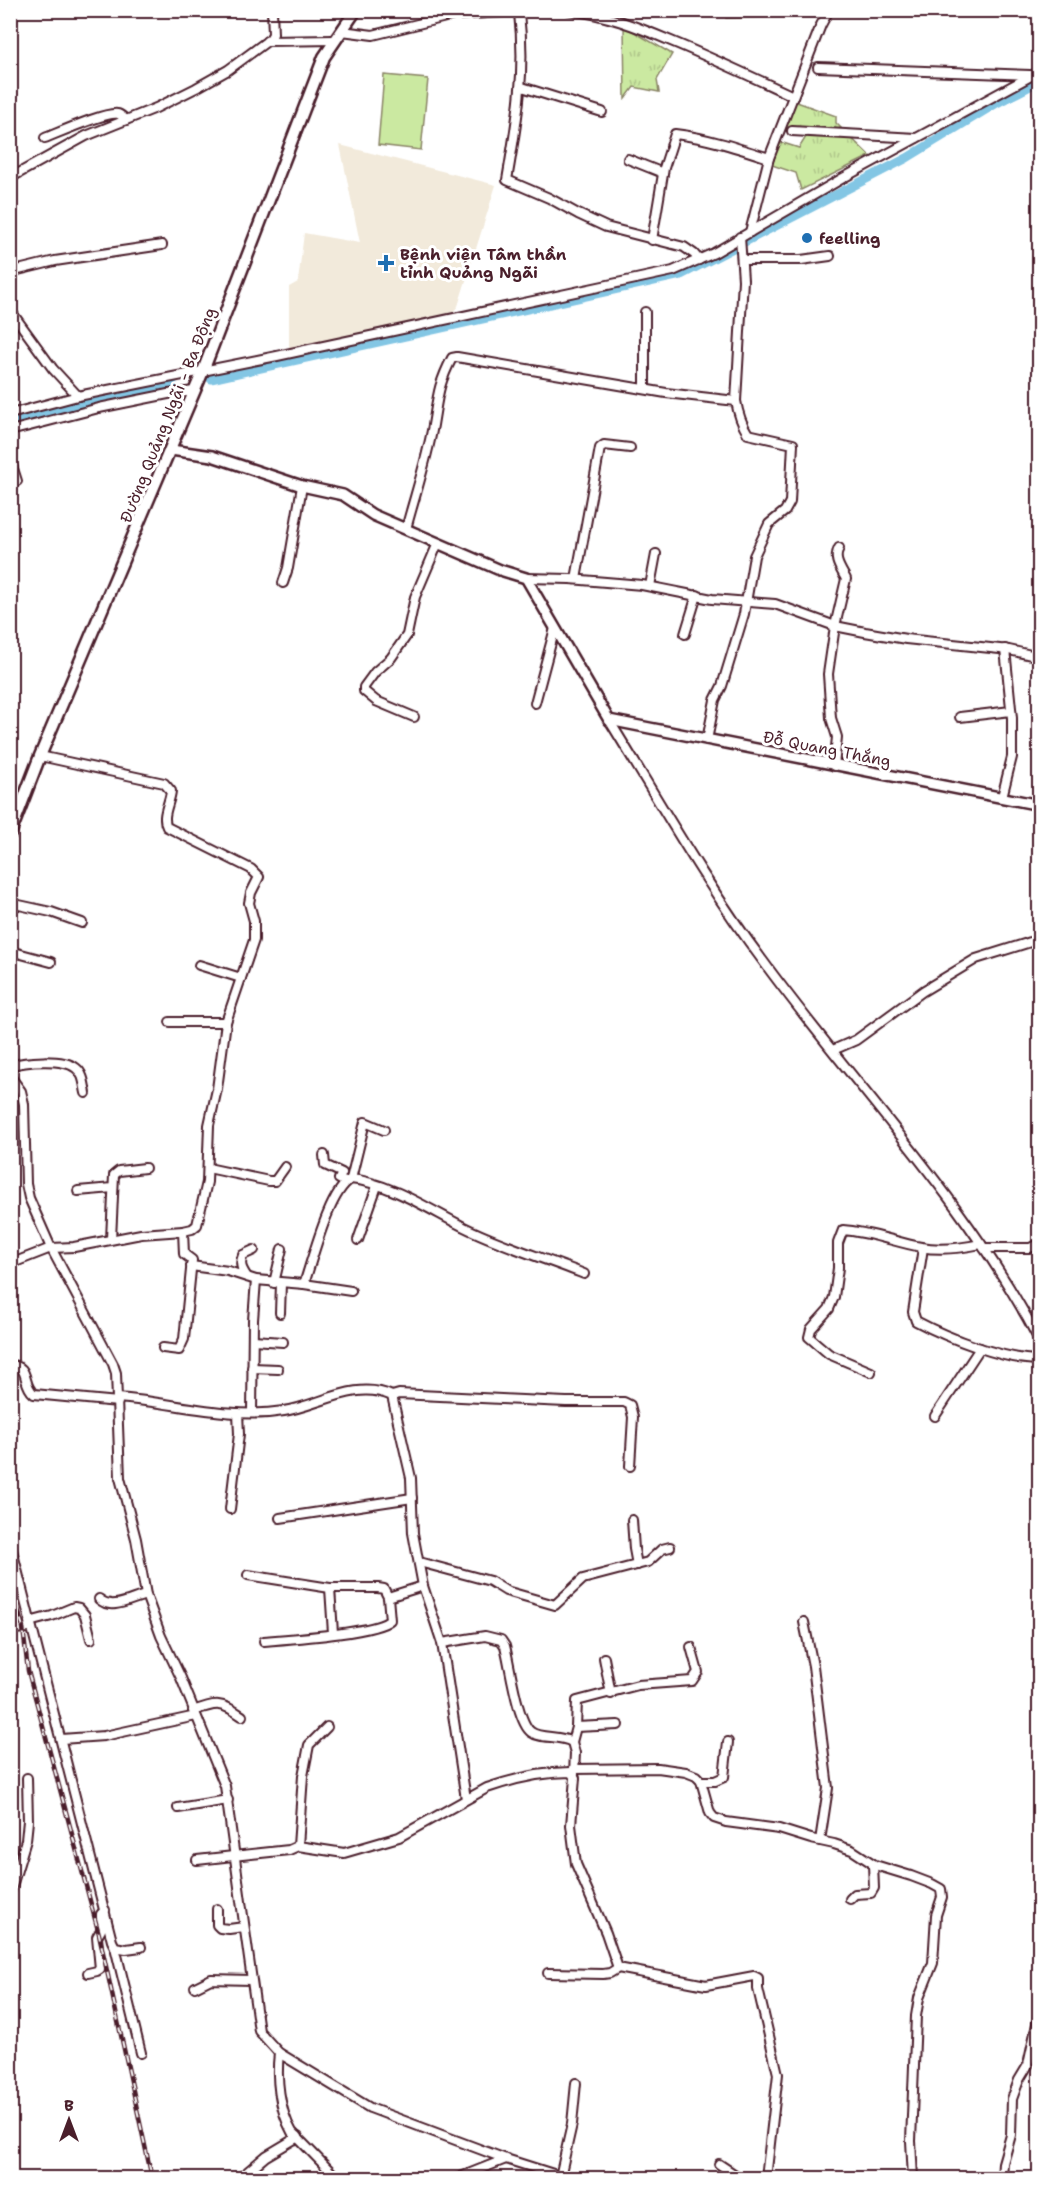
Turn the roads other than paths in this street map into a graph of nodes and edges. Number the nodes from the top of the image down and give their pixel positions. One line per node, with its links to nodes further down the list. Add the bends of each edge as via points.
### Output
1 (272, 10): 9 (street, via 273,34)
2 (356, 10): 7 (main road, Đường Quảng Ngãi - Ba Động)
3 (540, 10): 6 (street)
4 (569, 10): 13 (street, via 627,23)
5 (829, 10): 13 (street)
6 (519, 12): 7 (street, via 454,15 373,34); 12 (street)
7 (342, 31): 8 (main road, Đường Quảng Ngãi - Ba Động)
8 (335, 40): 9 (street); 33 (main road, Đường Quảng Ngãi - Ba Động, via 324,57)
9 (267, 41): 15 (street, via 196,88)
10 (818, 67): 11 (street)
11 (1036, 73): 18 (street)
12 (522, 87): 14 (street); 24 (street, via 507,180 606,227)
13 (793, 96): 19 (street)
14 (602, 112)
15 (126, 120): 17 (street, via 114,114); 22 (street, via 86,136)
16 (792, 131): 18 (street)
17 (45, 138)
18 (917, 138): 23 (street)
19 (769, 158): 21 (street, via 697,136 675,134); 23 (street)
20 (628, 159): 21 (street)
21 (663, 173): 24 (street)
22 (10, 178)
23 (750, 232): 25 (street)
24 (652, 240): 29 (street, via 684,247)
25 (740, 240): 28 (street); 29 (street)
26 (162, 245): 30 (street)
27 (830, 256): 28 (street, via 801,260)
28 (741, 257): 37 (street)
29 (699, 260): 33 (street, via 673,271)
30 (10, 272)
31 (10, 309): 36 (street, via 53,369)
32 (645, 312): 34 (street)
33 (203, 371): 35 (main road, Đường Quảng Ngãi - Ba Động); 36 (street)
34 (645, 388): 37 (street); 44 (street, via 452,358 441,379)
35 (195, 391): 38 (street); 40 (main road, Đường Quảng Ngãi - Ba Động)
36 (78, 396): 38 (street)
37 (736, 401): 53 (street, via 748,434 793,444 790,502 769,524 754,556)
38 (12, 421)
39 (630, 448): 49 (street, via 600,448)
40 (171, 450): 43 (street, via 212,456); 65 (main road, Đường Quảng Ngãi - Ba Động)
41 (10, 459): 42 (street)
42 (17, 481)
43 (302, 486): 44 (street, via 343,495 373,515); 50 (street)
44 (406, 529): 45 (street)
45 (438, 543): 48 (street); 61 (street, via 415,597 407,635 364,687 376,701)
46 (839, 548): 54 (street, via 837,563 846,579)
47 (656, 554): 51 (street)
48 (526, 578): 49 (street); 55 (street)
49 (576, 579): 51 (street)
50 (283, 584)
51 (650, 586): 52 (street)
52 (697, 595): 53 (street); 56 (street)
53 (745, 602): 54 (street, via 775,604); 64 (street)
54 (836, 626): 57 (street, via 906,639); 66 (street, via 828,674 831,717 837,737)
55 (555, 628): 59 (street); 63 (street)
56 (685, 634)
57 (1005, 650): 58 (street); 60 (street)
58 (1040, 657)
59 (535, 703)
60 (1011, 711): 62 (street); 67 (street, via 1012,757)
61 (414, 717)
62 (960, 717)
63 (609, 720): 64 (street, Đỗ Quang Thắng); 79 (street, via 712,888 763,962)
64 (707, 740): 66 (street, Đỗ Quang Thắng)
65 (40, 756): 69 (main road, Đường Quảng Ngãi - Ba Động); 76 (street, via 164,783 171,791 165,816 167,826 257,873 249,903 254,940)
66 (834, 766): 67 (street, Đỗ Quang Thắng)
67 (1002, 797): 68 (street, Đỗ Quang Thắng)
68 (1040, 804)
69 (10, 834)
70 (10, 903): 71 (street)
71 (82, 924)
72 (1040, 939): 79 (street, via 976,958 856,1040)
73 (10, 951): 74 (street)
74 (51, 962)
75 (199, 965): 76 (street)
76 (242, 978): 78 (street)
77 (170, 1022): 78 (street)
78 (226, 1022): 87 (street, via 209,1125)
79 (833, 1050): 96 (street)
80 (10, 1066): 82 (street, via 28,1062 67,1063 81,1073)
81 (10, 1076): 97 (street, via 21,1091 24,1104 29,1198)
82 (86, 1093)
83 (384, 1130): 88 (street, via 365,1122)
84 (324, 1155): 88 (street, via 326,1165 342,1173 339,1179)
85 (285, 1167): 87 (street, via 275,1180 269,1181)
86 (145, 1168): 90 (street, via 116,1172)
87 (208, 1168): 92 (street, via 196,1225)
88 (348, 1181): 89 (street); 107 (street, via 334,1200)
89 (377, 1186): 94 (street); 103 (street, via 501,1244)
90 (113, 1188): 91 (street); 93 (street)
91 (78, 1191)
92 (183, 1231): 93 (street); 102 (street, via 184,1254 192,1260)
93 (111, 1239): 97 (street)
94 (358, 1240)
95 (1040, 1243): 96 (street, via 1030,1248)
96 (982, 1246): 98 (street); 112 (street)
97 (51, 1248): 101 (street); 121 (street, via 113,1364)
98 (923, 1248): 114 (street, via 914,1301 916,1321); 119 (street, via 859,1231 843,1230 840,1237 834,1297 809,1337 829,1354)
99 (282, 1249): 106 (street)
100 (254, 1250): 104 (street, via 241,1261)
101 (10, 1264)
102 (191, 1266): 104 (street); 113 (street, via 182,1346 178,1350)
103 (584, 1274)
104 (247, 1278): 105 (street)
105 (256, 1280): 106 (street); 110 (street)
106 (278, 1283): 107 (street); 109 (street)
107 (304, 1284): 108 (street)
108 (351, 1292)
109 (280, 1312)
110 (253, 1340): 111 (street); 117 (street)
111 (283, 1342)
112 (1040, 1342)
113 (163, 1348)
114 (980, 1348): 115 (street); 124 (street)
115 (1040, 1360)
116 (10, 1365): 121 (street, via 22,1368 34,1394)
117 (252, 1368): 118 (street); 123 (street)
118 (278, 1369)
119 (871, 1372)
120 (392, 1396): 123 (street, via 358,1392 287,1411); 125 (street, via 624,1402 630,1405 633,1417); 126 (street)
121 (118, 1400): 122 (street); 137 (street, via 120,1478)
122 (238, 1413): 123 (street); 127 (street)
123 (252, 1413)
124 (935, 1416)
125 (630, 1466)
126 (412, 1498): 128 (street); 132 (street, via 412,1533)
127 (230, 1509)
128 (280, 1518)
129 (632, 1520): 133 (street)
130 (10, 1542): 141 (street)
131 (670, 1547): 133 (street)
132 (420, 1562): 133 (street, via 490,1581 506,1591 555,1605 583,1579); 135 (street)
133 (637, 1565)
134 (248, 1575): 136 (street)
135 (423, 1586): 138 (street); 146 (street)
136 (330, 1588): 138 (street, via 378,1587); 143 (street)
137 (146, 1595): 139 (street, via 111,1605); 150 (street)
138 (388, 1597): 143 (street, via 388,1623)
139 (99, 1599)
140 (804, 1622): 164 (street, via 828,1788)
141 (30, 1625): 142 (street); 144 (street, via 79,1608 85,1615); 155 (street)
142 (10, 1629)
143 (333, 1633): 145 (street)
144 (91, 1639)
145 (264, 1641)
146 (442, 1643): 156 (street, via 485,1636 501,1640 506,1646 525,1726 534,1734); 161 (street)
147 (691, 1647): 149 (street, via 698,1672 692,1681 638,1685)
148 (604, 1658): 149 (street)
149 (611, 1694): 154 (street, via 577,1701)
150 (195, 1714): 151 (street, via 211,1705 223,1704); 155 (street, via 104,1736); 162 (street)
151 (242, 1716)
152 (618, 1725): 154 (street)
153 (327, 1727): 165 (street, via 309,1745)
154 (576, 1727): 156 (street)
155 (61, 1739): 172 (street)
156 (572, 1742): 158 (street)
157 (728, 1742): 160 (street, via 724,1777)
158 (574, 1772): 160 (street, via 671,1770 686,1772); 161 (street, via 502,1783); 176 (street, via 571,1825 576,1864)
159 (27, 1778): 169 (street, via 26,1840)
160 (701, 1781): 164 (street, via 714,1818 779,1828)
161 (466, 1799): 165 (street, via 399,1838 344,1852)
162 (228, 1800): 163 (street); 166 (street)
163 (178, 1808)
164 (820, 1841): 168 (street, via 852,1850)
165 (298, 1846): 166 (street)
166 (234, 1856): 167 (street); 173 (street)
167 (196, 1860)
168 (873, 1864): 170 (street, via 871,1893 855,1894); 194 (street, via 932,1884 942,1893 936,1915 933,1963 916,2016 910,2141)
169 (10, 1893)
170 (850, 1899)
171 (217, 1909): 173 (street, via 220,1928)
172 (105, 1910): 174 (street); 177 (street, via 97,1937 100,1969)
173 (244, 1927): 179 (street)
174 (115, 1947): 175 (street); 182 (street)
175 (141, 1947)
176 (618, 1968): 178 (street, via 603,1974); 193 (street, via 706,1984 758,1978 778,2074)
177 (88, 1973)
178 (548, 1973)
179 (251, 1980): 180 (street, via 211,1979); 183 (street, via 259,2031)
180 (195, 1987)
181 (1040, 2010): 195 (street, via 1028,2065 1012,2099 1011,2134)
182 (141, 2053)
183 (279, 2053): 185 (street, via 276,2066 285,2115); 186 (street, via 370,2108)
184 (576, 2083): 191 (street)
185 (297, 2137): 188 (street); 189 (street)
186 (506, 2159): 190 (street); 191 (street)
187 (719, 2164): 192 (street)
188 (240, 2178)
189 (337, 2178)
190 (458, 2178)
191 (563, 2178)
192 (740, 2178)
193 (766, 2178)
194 (913, 2178)
195 (1002, 2178)

